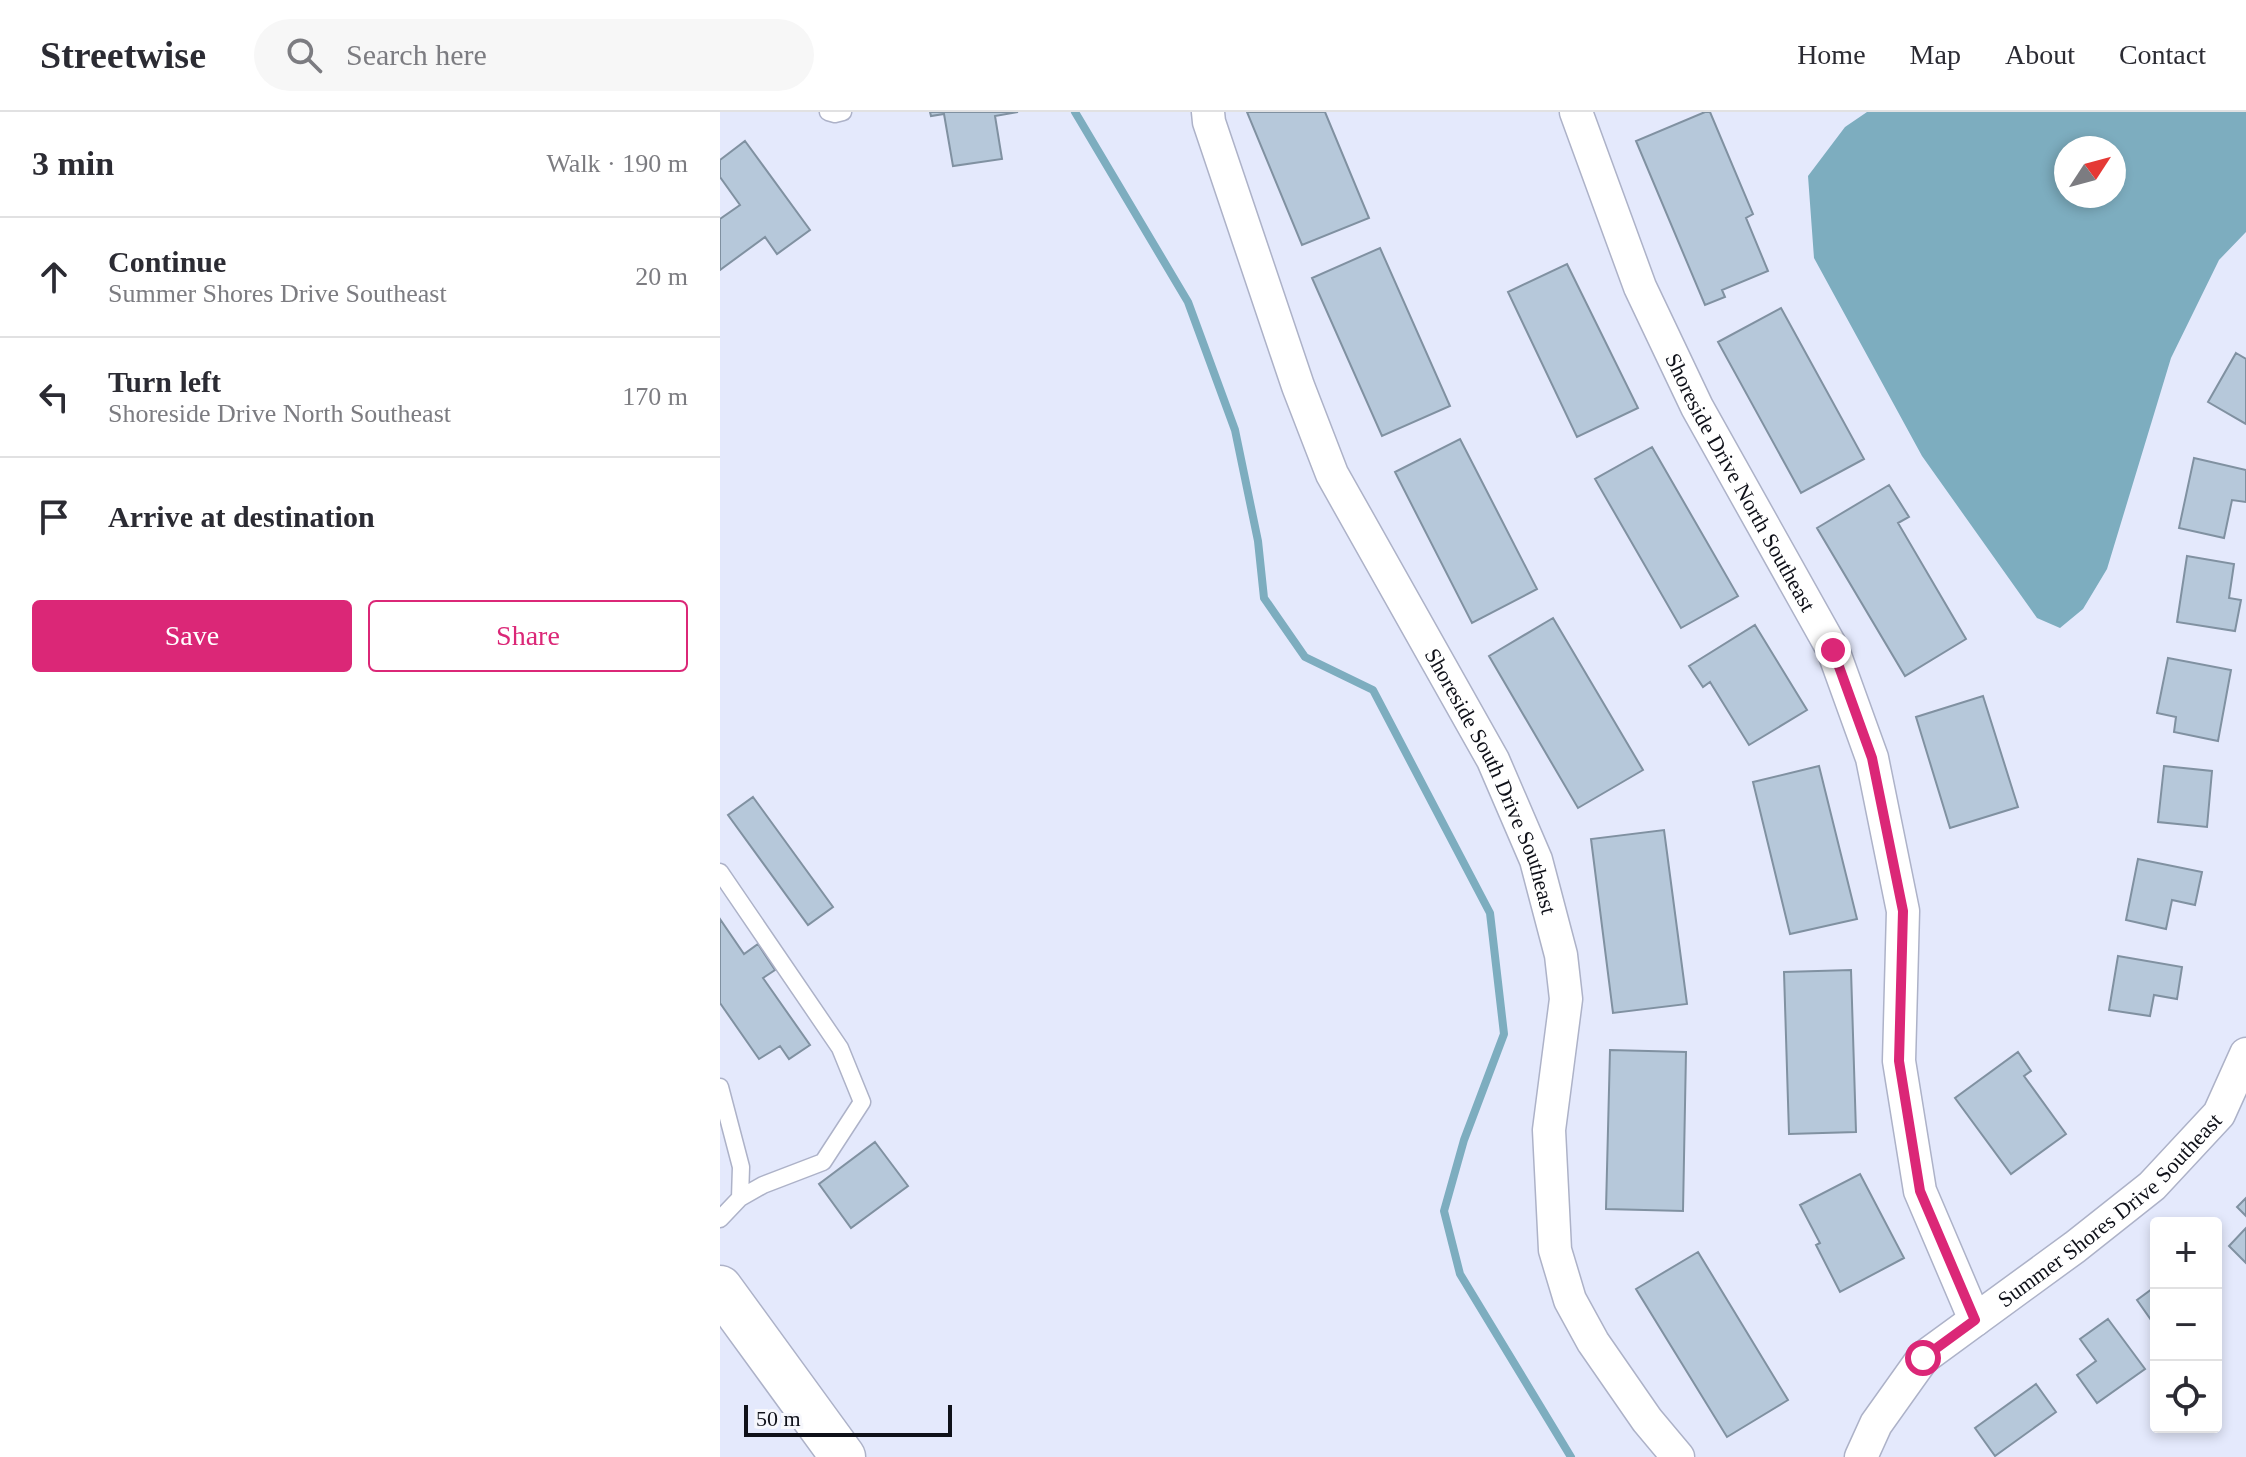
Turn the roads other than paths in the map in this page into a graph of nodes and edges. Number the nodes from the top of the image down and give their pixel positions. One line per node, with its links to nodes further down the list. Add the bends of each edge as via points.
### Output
1 (828, 112): 2 (lane)
2 (843, 112)
3 (1208, 112): 13 (street, Shoreside South Drive Southeast, via 1332,474 1493,760 1536,860 1561,955 1566,999 1549,1130 1555,1250 1570,1300 1593,1342)
4 (1576, 112): 11 (street, Shoreside Drive North Southeast, via 1640,287 1697,407 1833,650 1872,758 1903,911 1899,1061 1920,1191)
5 (720, 872): 8 (lane, via 840,1048 862,1102 823,1162)
6 (2246, 1054): 11 (street, Summer Shores Drive Southeast, via 2219,1114 2152,1186)
7 (720, 1087): 8 (lane, via 741,1167)
8 (740, 1198): 9 (lane)
9 (720, 1219)
10 (720, 1288): 12 (main road)
11 (1975, 1320): 14 (street, Summer Shores Drive Southeast, via 1923,1358 1876,1424)
12 (843, 1457)
13 (1678, 1457)
14 (1861, 1457)

